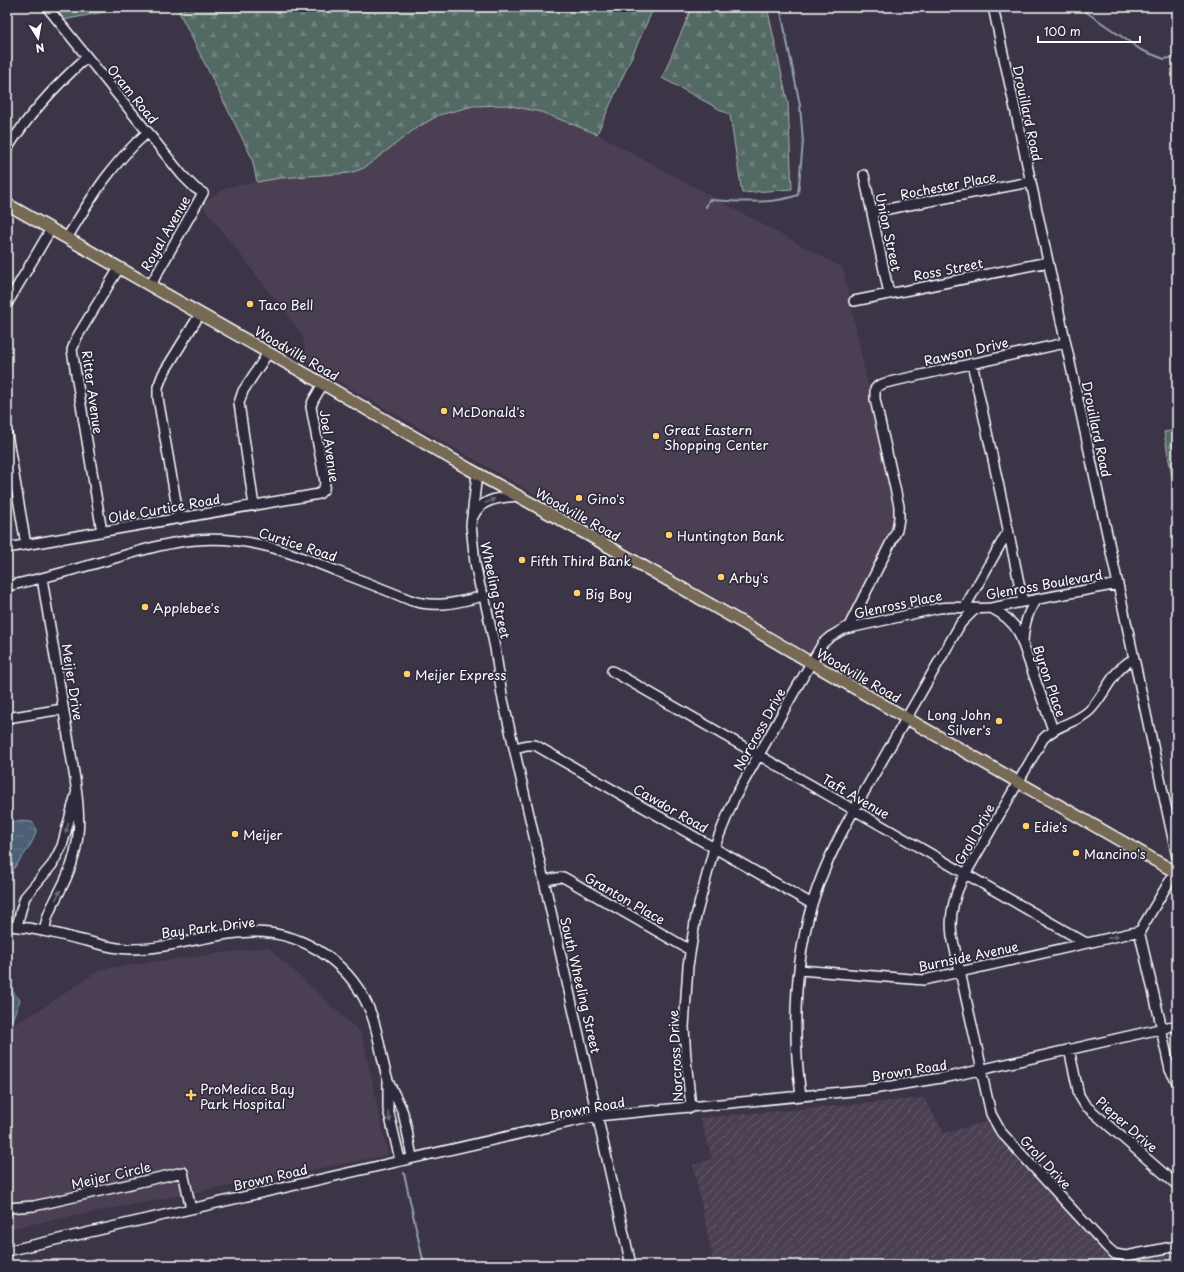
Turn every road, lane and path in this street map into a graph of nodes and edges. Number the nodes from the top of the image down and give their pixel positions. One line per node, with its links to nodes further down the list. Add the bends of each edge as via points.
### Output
1 (47, 7): 3 (street, Oram Road)
2 (993, 7): 7 (street, Drouillard Road)
3 (87, 57): 4 (street, Oram Road); 5 (street, via 40,104)
4 (148, 132): 8 (street, Oram Road, via 182,175); 12 (street, via 105,177)
5 (7, 150)
6 (864, 175): 10 (street, Union Street)
7 (1030, 182): 10 (street, Rochester Place); 13 (street, Drouillard Road)
8 (203, 193): 15 (street, Royal Avenue)
9 (7, 204): 11 (main road, Woodville Road)
10 (872, 212): 16 (street, Union Street)
11 (50, 229): 12 (main road, Woodville Road); 18 (street)
12 (66, 238): 14 (main road, Woodville Road)
13 (1048, 262): 16 (street, Ross Street); 20 (street, Drouillard Road)
14 (119, 268): 15 (main road, Woodville Road); 33 (street, Ritter Avenue, via 77,337 72,350)
15 (150, 286): 19 (main road, Woodville Road)
16 (889, 294): 17 (street, Ross Street)
17 (854, 301)
18 (7, 304)
19 (200, 314): 21 (main road, Woodville Road); 30 (street, via 163,374 158,387)
20 (1065, 343): 22 (street, Rawson Drive); 37 (street, Drouillard Road)
21 (268, 353): 23 (main road, Woodville Road); 29 (street, via 240,399)
22 (972, 364): 24 (street, Rawson Drive, via 885,383); 32 (street)
23 (323, 384): 26 (main road, Woodville Road); 27 (street, Joel Avenue, via 313,400 312,407 324,473)
24 (875, 389): 45 (street, Norcross Drive, via 899,518 889,548 852,622)
25 (7, 434): 34 (street)
26 (477, 474): 28 (main road, Woodville Road); 31 (street, Wheeling Street)
27 (323, 491): 29 (street, Olde Curtice Road, via 316,495)
28 (518, 496): 31 (street, one-way to 28, via 479,508 489,501); 48 (main road, Woodville Road)
29 (254, 506): 30 (street, Olde Curtice Road)
30 (179, 519): 33 (street, Olde Curtice Road)
31 (472, 520): 39 (street, Wheeling Street, via 475,563)
32 (1008, 531): 41 (street); 42 (street)
33 (102, 532): 34 (street, Olde Curtice Road)
34 (26, 545): 35 (street, Olde Curtice Road)
35 (7, 548)
36 (42, 578): 38 (street, Curtice Road); 39 (street, Curtice Road, via 164,545 221,539 256,543 284,551 425,604 448,604); 50 (street, Meijer Drive)
37 (1118, 584): 40 (street, Glenross Boulevard); 47 (street, Drouillard Road)
38 (7, 586)
39 (484, 596): 51 (street, Wheeling Street)
40 (1037, 600): 41 (street, Glenross Boulevard); 46 (street, Byron Place, via 1030,611)
41 (1023, 602): 43 (street, Glenross Boulevard)
42 (965, 608): 44 (street, Glenross Boulevard); 45 (street, Glenross Place, via 939,608)
43 (991, 608): 44 (street, Glenross Boulevard); 46 (street, Byron Place, via 1013,623)
44 (975, 609): 53 (street, Glenross Boulevard, via 961,623)
45 (845, 629): 48 (street, Norcross Drive, via 826,640)
46 (1023, 641): 54 (street, Byron Place)
47 (1134, 659): 54 (street, Groll Drive, via 1119,669 1095,705 1084,716); 61 (street, Drouillard Road)
48 (811, 663): 53 (main road, Woodville Road); 56 (street, Norcross Drive)
49 (612, 671): 56 (street, Taft Avenue)
50 (63, 708): 52 (street); 58 (street, Meijer Drive)
51 (506, 711): 55 (street, South Wheeling Street)
52 (7, 718)
53 (906, 718): 57 (main road, Woodville Road); 59 (street, Glenross Boulevard)
54 (1053, 730): 57 (street, Groll Drive, via 1043,739)
55 (515, 748): 60 (street, Cawdor Road, via 535,745); 64 (street, South Wheeling Street)
56 (758, 756): 59 (street, Taft Avenue); 60 (street, Norcross Drive, via 734,799)
57 (1018, 782): 62 (main road, Woodville Road); 63 (street, Groll Drive)
58 (77, 791): 67 (street, Meijer Drive, one-way to 67, via 62,846 52,865 25,897); 68 (street, Meijer Drive, one-way to 58, via 49,913 67,877 76,849 79,821)
59 (854, 810): 63 (street, Taft Avenue); 65 (street, Glenross Boulevard, via 832,852)
60 (714, 848): 65 (street, Cawdor Road); 71 (street, Norcross Drive)
61 (1177, 857)
62 (1176, 872): 69 (street)
63 (966, 874): 70 (street, Taft Avenue); 73 (street, Groll Drive, via 956,893 951,914 952,936)
64 (544, 880): 71 (street, Granton Place, via 563,877); 82 (street, South Wheeling Street)
65 (812, 904): 72 (street, Glenross Boulevard)
66 (7, 926): 67 (street, Bay Park Drive)
67 (17, 926): 68 (street, Bay Park Drive)
68 (45, 930): 78 (street, Bay Park Drive, via 126,949 255,932 279,935 308,944 332,960 352,979 361,993 374,1022)
69 (1140, 931): 70 (street, Burnside Avenue, one-way to 69); 75 (street)
70 (1086, 943): 73 (street, Burnside Avenue)
71 (690, 950): 81 (street, Norcross Drive, via 684,1027)
72 (799, 970): 73 (street, Burnside Avenue, via 919,981); 80 (street, Glenross Boulevard, via 795,1032)
73 (960, 972): 77 (street, Groll Drive)
74 (1177, 1025): 75 (street, Brown Road)
75 (1161, 1029): 76 (street, Brown Road); 79 (street, via 1170,1070)
76 (1069, 1049): 77 (street, Brown Road); 85 (street, Pieper Drive, via 1079,1095 1084,1105)
77 (982, 1070): 80 (street, Brown Road, via 895,1086); 88 (street, Groll Drive, via 992,1114 1001,1132 1108,1248 1119,1256 1130,1256)
78 (388, 1079): 83 (street, Bay Park Drive, via 403,1114); 84 (street, Bay Park Drive, one-way to 84, via 388,1109)
79 (1177, 1082)
80 (801, 1096): 81 (street, Brown Road)
81 (691, 1108): 82 (street, Brown Road)
82 (597, 1116): 83 (street, Brown Road); 90 (street, South Wheeling Street)
83 (412, 1158): 84 (street, Brown Road)
84 (400, 1160): 87 (street, Brown Road)
85 (1177, 1185)
86 (7, 1208): 87 (street, Meijer Circle, via 34,1206 183,1172)
87 (191, 1209): 89 (street, Brown Road)
88 (1177, 1246)
89 (7, 1251)
90 (631, 1265)

